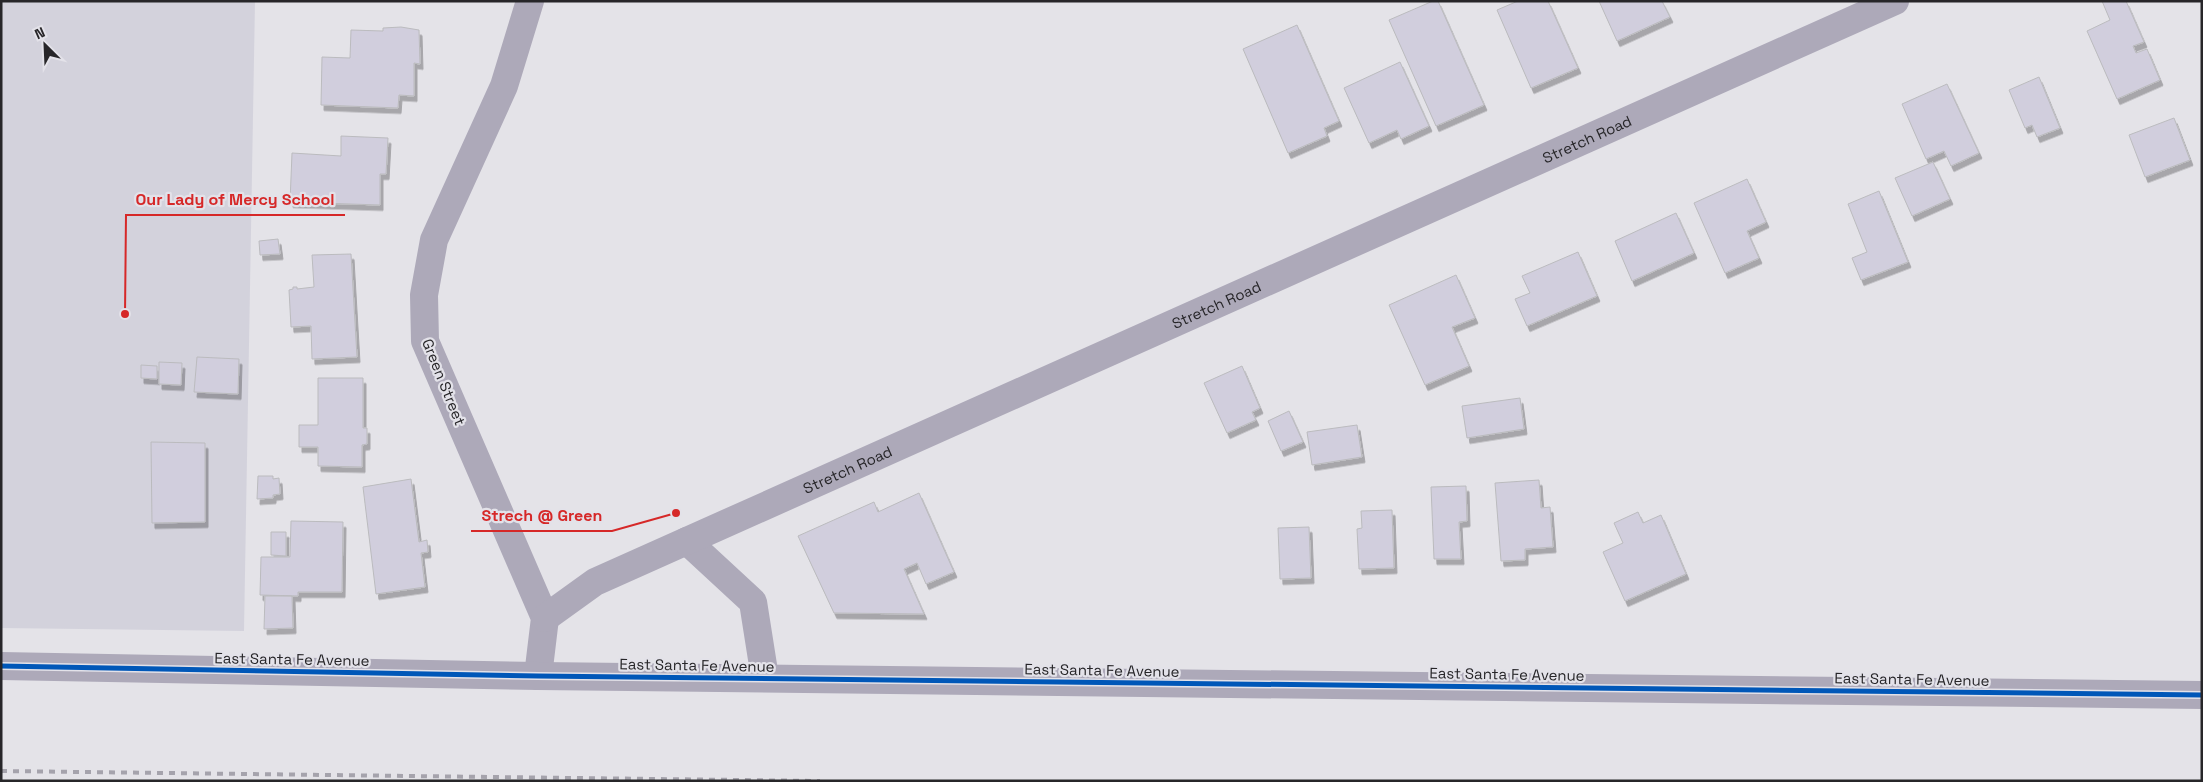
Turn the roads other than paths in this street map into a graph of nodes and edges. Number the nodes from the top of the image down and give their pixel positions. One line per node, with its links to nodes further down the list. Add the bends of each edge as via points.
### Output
1 (530, 1): 4 (street, Green Street, via 504,86 434,240 424,295 425,342)
2 (1895, 1): 3 (street, Stretch Road)
3 (687, 541): 4 (street, Stretch Road, via 595,582); 7 (street, via 754,602)
4 (545, 618): 6 (street)
5 (1, 666): 6 (street, East Santa Fe Avenue)
6 (538, 676): 7 (street, East Santa Fe Avenue)
7 (765, 678): 8 (street, East Santa Fe Avenue)
8 (2202, 695)

